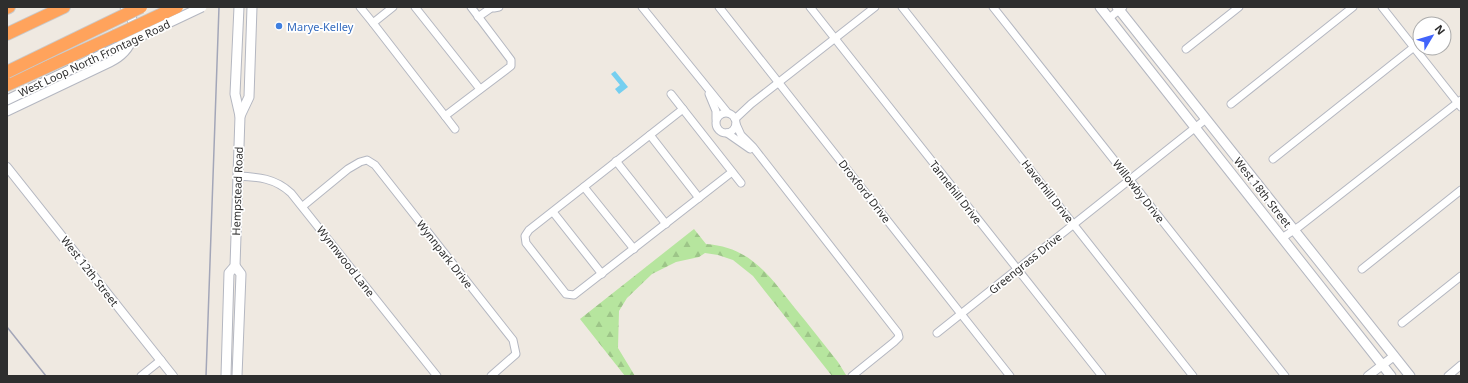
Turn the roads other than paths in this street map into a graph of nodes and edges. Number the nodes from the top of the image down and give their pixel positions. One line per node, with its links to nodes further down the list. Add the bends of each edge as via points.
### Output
1 (64, 7): 28 (highway)
2 (125, 7): 46 (main road, via 133,22 134,34 125,52 110,62)
3 (141, 7): 35 (highway, bridge)
4 (177, 7): 38 (highway, bridge)
5 (202, 7): 42 (main road, West Loop North Frontage Road, bridge)
6 (239, 7): 47 (main road, Hempstead Road, via 235,94)
7 (252, 7): 47 (main road, Hempstead Road, via 250,97)
8 (360, 7): 27 (street)
9 (393, 7): 27 (street)
10 (415, 7): 39 (street)
11 (490, 7): 12 (street); 25 (street)
12 (499, 7)
13 (642, 7): 40 (street)
14 (719, 7): 37 (street, Droxford Drive)
15 (810, 7): 29 (street, Tannehill Drive)
16 (874, 7): 29 (street)
17 (902, 7): 70 (street, Haverhill Drive)
18 (993, 7): 62 (street, Willowby Drive)
19 (1100, 7): 26 (main road, West 18th Street)
20 (1239, 7): 31 (street)
21 (1352, 7): 44 (street)
22 (1382, 7): 30 (street)
23 (474, 8): 25 (street)
24 (1120, 8): 26 (street); 34 (main road, West 18th Street)
25 (478, 17): 39 (street, via 511,60 511,66)
26 (1109, 18): 36 (main road, West 18th Street)
27 (373, 23): 48 (street)
28 (8, 34)
29 (835, 38): 37 (street); 75 (street, Tannehill Drive)
30 (1412, 44)
31 (1186, 49)
32 (1412, 49): 57 (street)
33 (1421, 56): 43 (street)
34 (1163, 65): 36 (main road); 51 (main road, West 18th Street)
35 (7, 72)
36 (1152, 74): 53 (main road, West 18th Street)
37 (779, 83): 49 (street); 81 (street, Droxford Drive)
38 (7, 85)
39 (480, 90): 48 (street)
40 (709, 92): 49 (street); 50 (street, via 716,111)
41 (671, 94): 45 (street)
42 (7, 100)
43 (1460, 103): 71 (street)
44 (1231, 104)
45 (683, 109): 55 (street); 60 (street)
46 (7, 111)
47 (240, 116): 61 (main road, Hempstead Road)
48 (445, 116): 52 (street)
49 (732, 117): 50 (street, via 720,114); 54 (street, via 733,130); 56 (street, via 741,135)
50 (716, 119): 54 (street, via 718,129)
51 (1206, 119): 53 (street, Greengrass Drive); 71 (main road, West 18th Street)
52 (455, 128)
53 (1195, 128): 62 (street, Greengrass Drive); 72 (main road, West 18th Street)
54 (727, 133): 56 (street)
55 (650, 135): 58 (street); 66 (street)
56 (760, 157): 94 (street, via 896,329 899,337)
57 (1273, 159)
58 (616, 161): 64 (street); 69 (street)
59 (7, 166): 85 (street, West 12th Street)
60 (732, 172): 63 (street); 66 (street)
61 (238, 176): 67 (street, Wynnwood Lane, via 263,177 276,182 292,193); 74 (main road, Hempstead Road)
62 (1130, 179): 70 (street, Greengrass Drive); 98 (street, Willowby Drive)
63 (741, 183)
64 (584, 187): 68 (street); 73 (street)
65 (1461, 190): 76 (street)
66 (699, 198): 69 (street)
67 (303, 206): 92 (street, Wynnwood Lane); 93 (street, Wynnpark Drive, via 360,162 367,160 375,165 513,340 516,354)
68 (552, 212): 77 (street); 77 (street, via 526,233 524,240 566,294 574,295)
69 (666, 224): 73 (street)
70 (1073, 224): 75 (street, Greengrass Drive); 97 (street, Haverhill Drive)
71 (1293, 229): 72 (street); 79 (main road, West 18th Street)
72 (1282, 238): 80 (main road, West 18th Street)
73 (634, 249): 77 (street)
74 (235, 266): 90 (main road, Hempstead Road, via 229,273); 91 (main road, Hempstead Road, via 240,274)
75 (1018, 269): 81 (street, Greengrass Drive); 96 (street, Tannehill Drive)
76 (1362, 269)
77 (602, 274)
78 (1461, 276): 82 (street)
79 (1343, 292): 80 (main road); 84 (main road, West 18th Street)
80 (1332, 301): 86 (main road, West 18th Street)
81 (961, 314): 83 (street, Greengrass Drive); 95 (street, Droxford Drive)
82 (1402, 323)
83 (937, 333)
84 (1394, 356): 86 (street); 101 (main road, West 18th Street)
85 (161, 360): 88 (street); 89 (street, West 12th Street)
86 (1382, 365): 99 (street); 100 (main road, West 18th Street)
87 (1461, 365): 102 (street)
88 (141, 376)
89 (174, 376)
90 (226, 376)
91 (237, 376)
92 (437, 376)
93 (491, 376)
94 (852, 376)
95 (1010, 376)
96 (1102, 376)
97 (1193, 376)
98 (1285, 376)
99 (1368, 376)
100 (1392, 376)
101 (1410, 376)
102 (1448, 376)

